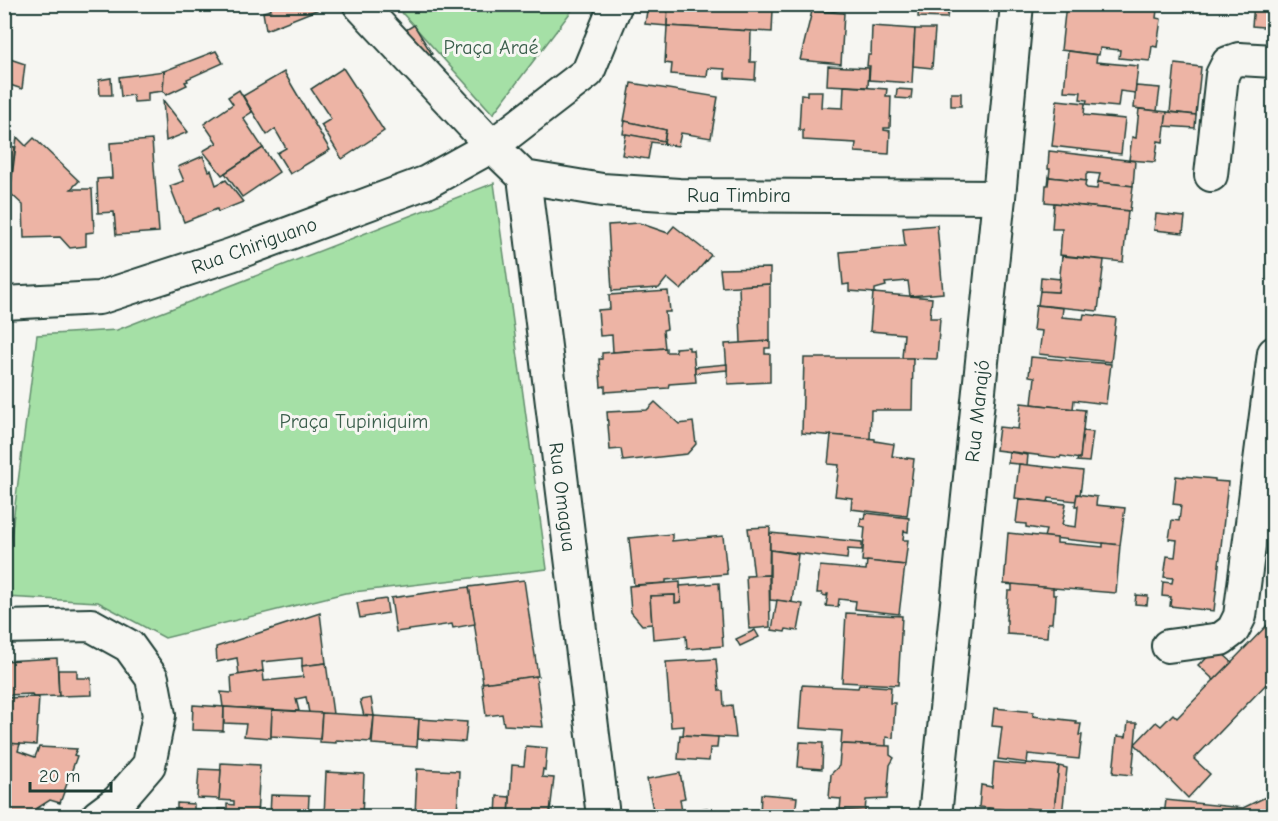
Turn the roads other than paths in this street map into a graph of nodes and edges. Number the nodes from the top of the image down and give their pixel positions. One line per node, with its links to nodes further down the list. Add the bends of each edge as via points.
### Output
1 (359, 4): 5 (street)
2 (616, 4): 5 (street, via 588,72)
3 (1017, 4): 8 (street, Rua Manajó)
4 (1274, 61): 6 (street, via 1239,59 1228,63 1221,75)
5 (492, 146): 7 (street); 9 (street, Rua Chiriguano, via 427,182 231,255 99,298)
6 (1211, 175)
7 (524, 177): 8 (street, Rua Timbira, via 602,190 679,195); 14 (street, Rua Omagua)
8 (999, 197): 15 (street, Rua Manajó)
9 (4, 303)
10 (1274, 353): 12 (street, via 1240,616 1233,630 1221,639)
11 (4, 627): 13 (street, via 91,625 129,646 152,678 159,715 149,765 118,801)
12 (1168, 646)
13 (98, 816)
14 (603, 816)
15 (935, 816)

